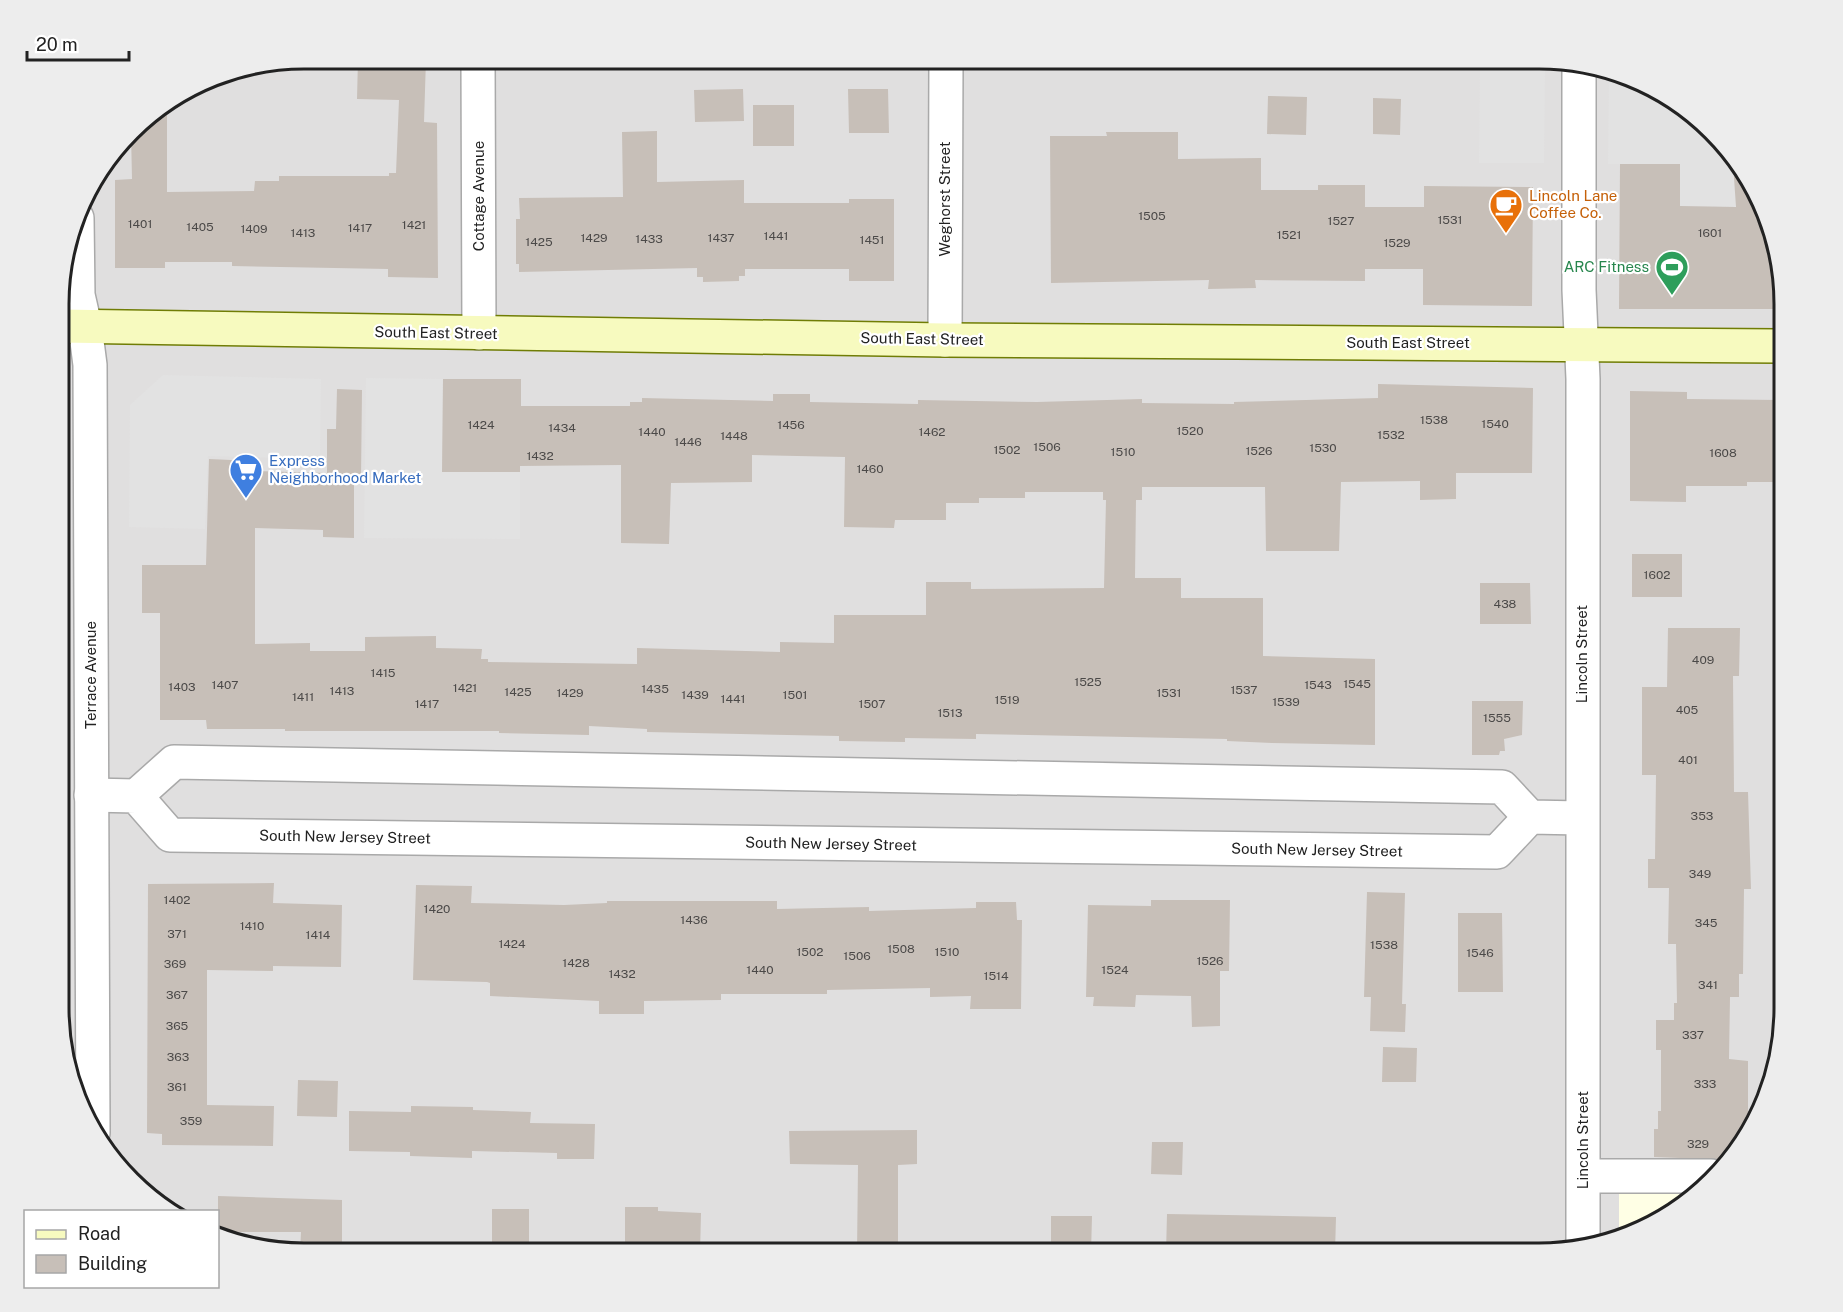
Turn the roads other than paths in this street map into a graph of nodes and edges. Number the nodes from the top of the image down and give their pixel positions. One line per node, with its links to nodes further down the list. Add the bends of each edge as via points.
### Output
1 (478, 69): 6 (street, Cottage Avenue)
2 (946, 69): 7 (street, Weghorst Street)
3 (1579, 73): 8 (street, Lincoln Street)
4 (77, 242): 5 (street, Terrace Avenue, via 78,295)
5 (73, 326): 6 (main road, South East Street); 10 (street, Terrace Avenue, via 90,365)
6 (478, 333): 7 (main road, South East Street)
7 (945, 340): 8 (main road, South East Street)
8 (1581, 344): 9 (main road, South East Street); 13 (street, Lincoln Street)
9 (1774, 346)
10 (91, 795): 11 (street); 14 (street, Terrace Avenue)
11 (136, 796): 12 (street, via 174,762 186,762 1502,787); 12 (street, South New Jersey Street, via 170,835 1497,852)
12 (1530, 817): 13 (street)
13 (1581, 818): 16 (street, Lincoln Street)
14 (84, 1081): 15 (street, Terrace Avenue)
15 (87, 1098)
16 (1583, 1176): 17 (street); 18 (street, Lincoln Street)
17 (1703, 1176)
18 (1583, 1238)

